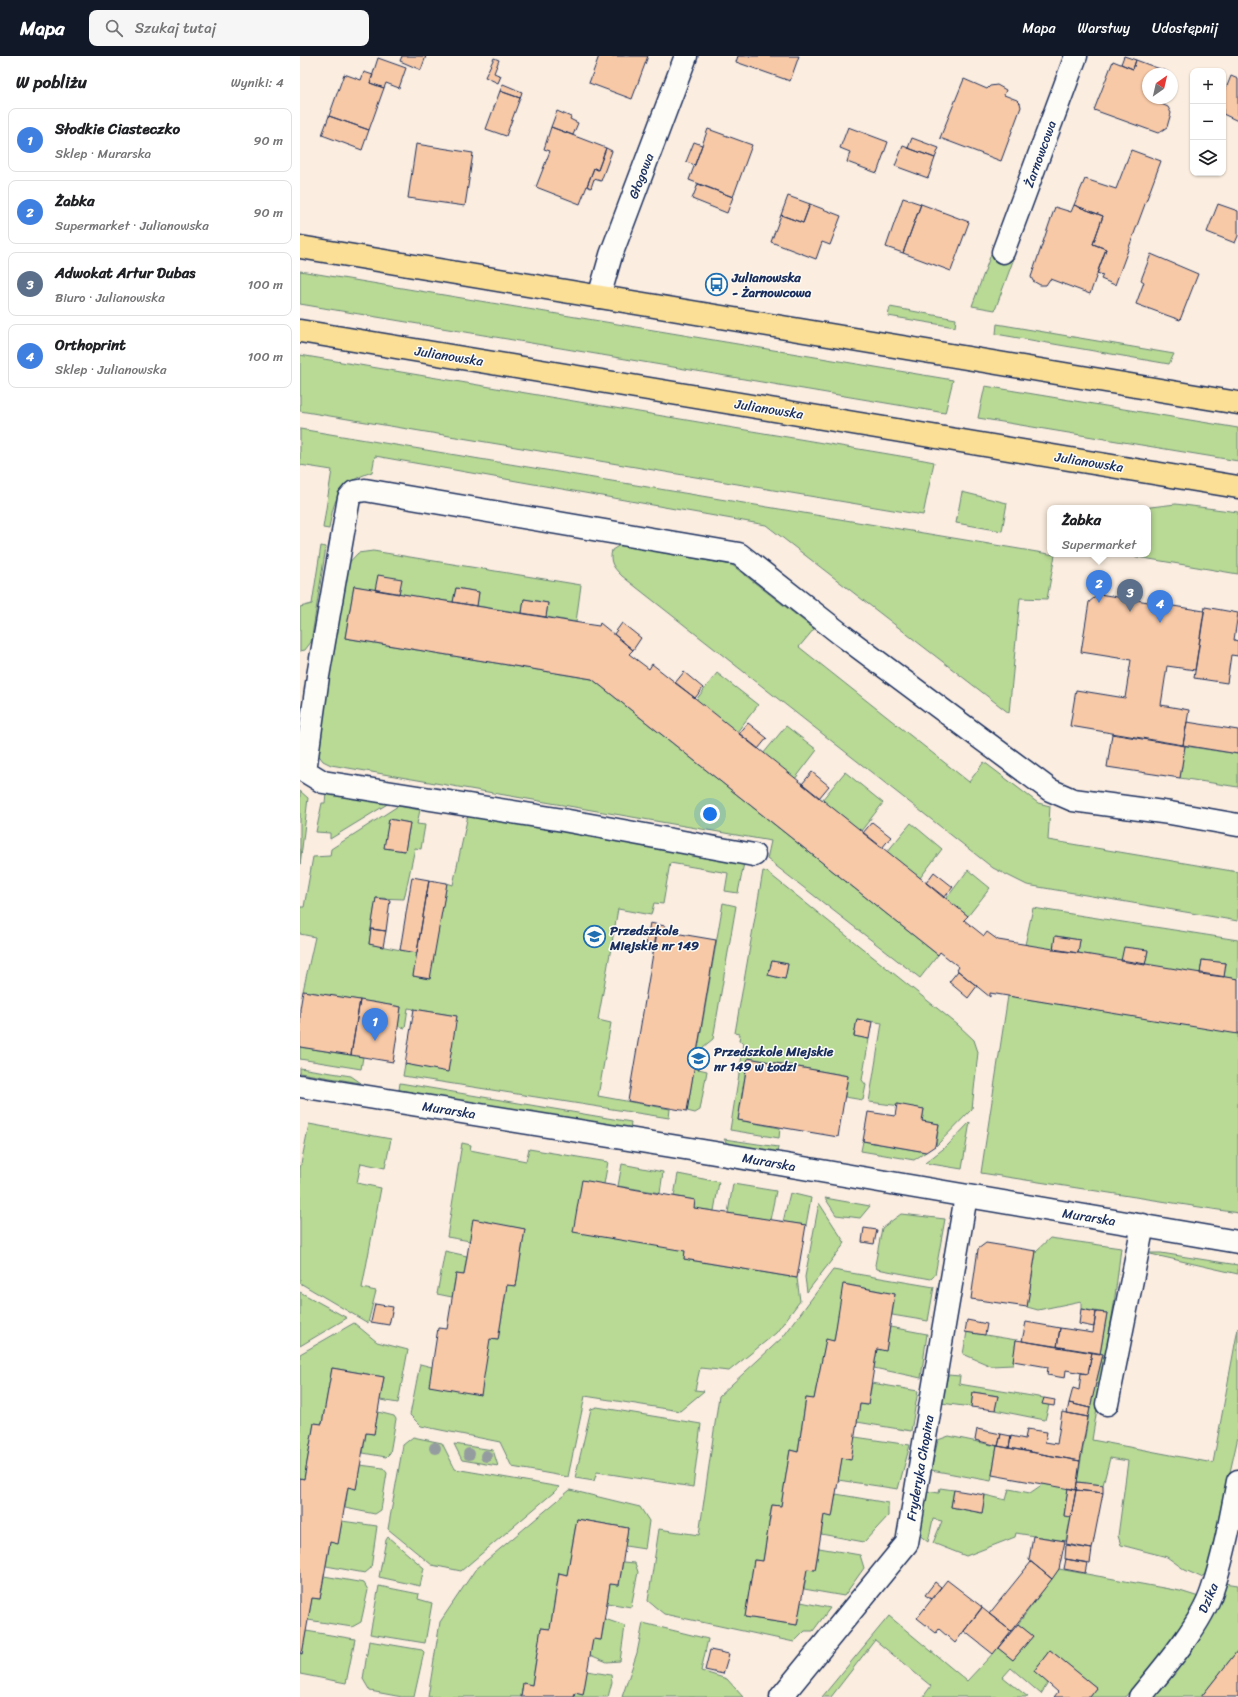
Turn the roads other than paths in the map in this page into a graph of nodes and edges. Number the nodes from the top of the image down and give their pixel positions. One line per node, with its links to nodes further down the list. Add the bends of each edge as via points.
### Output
1 (686, 56): 5 (street, Głogowa, via 611,255)
2 (1076, 56): 4 (street, Żarnowcowa)
3 (300, 247): 5 (main road)
4 (1003, 252)
5 (599, 297): 7 (main road)
6 (300, 331): 8 (main road, Julianowska)
7 (1238, 403)
8 (1238, 487)
9 (309, 674): 10 (street, via 349,498 354,492 365,490 739,554 1050,790 1073,800); 11 (street, via 305,771 323,782 563,820)
10 (1238, 825)
11 (754, 855)
12 (300, 1086): 13 (street, Murarska)
13 (966, 1196): 14 (street, Murarska); 18 (street, Fryderyka Chopina, via 907,1543)
14 (1143, 1226): 15 (street, Murarska); 16 (street)
15 (1238, 1242)
16 (1107, 1404)
17 (1238, 1481): 19 (street, Dzika, via 1212,1592 1198,1619 1168,1663)
18 (781, 1697)
19 (1140, 1697)

